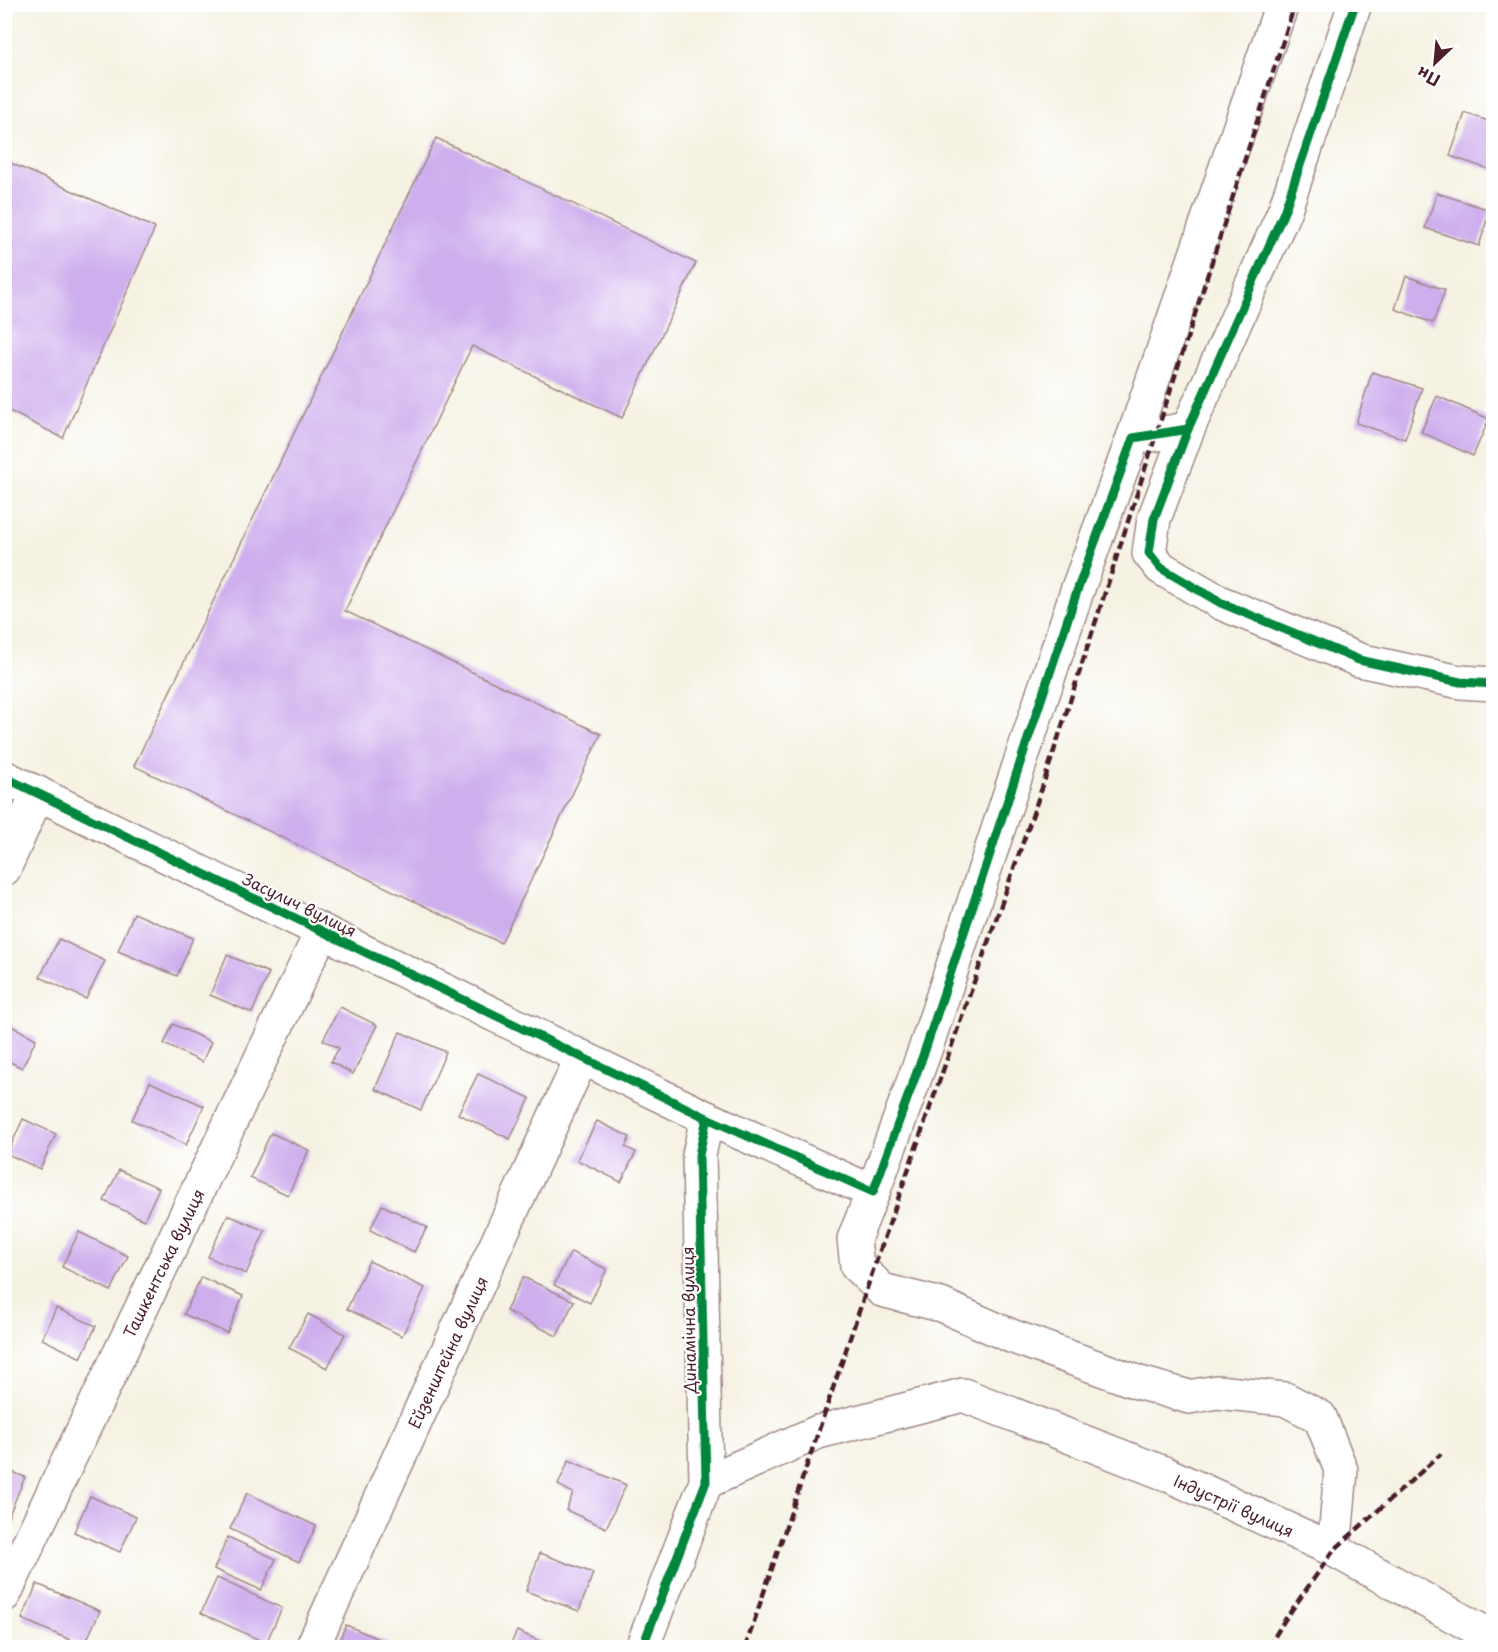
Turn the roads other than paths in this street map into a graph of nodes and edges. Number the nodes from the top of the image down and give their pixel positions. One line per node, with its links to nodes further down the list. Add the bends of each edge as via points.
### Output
1 (1282, 4): 4 (street)
2 (1354, 4): 3 (street, via 1284,212)
3 (1188, 429): 4 (street); 5 (street, via 1154,519 1149,553 1161,568 1221,603 1359,660 1460,682)
4 (1133, 438): 12 (street, via 1077,591 925,1050)
5 (1494, 684)
6 (4, 777): 7 (street, Засулич вулиця)
7 (38, 793): 8 (street); 9 (street, Засулич вулиця)
8 (4, 869)
9 (322, 931): 10 (street, Засулич вулиця); 15 (street, Ташкентська вулиця)
10 (582, 1057): 11 (street); 17 (street, Ейзенштейна вулиця)
11 (707, 1118): 12 (street); 13 (street, Динамічна вулиця, via 699,1155)
12 (873, 1192): 14 (street, via 854,1239 857,1266 882,1290 941,1305 1137,1383 1189,1397 1217,1392 1285,1400 1320,1417 1341,1470)
13 (706, 1482): 14 (street, Індустрії вулиця, via 818,1432 963,1395 1164,1473); 18 (street, Динамічна вулиця)
14 (1334, 1550): 16 (street, Індустрії вулиця)
15 (4, 1595)
16 (1494, 1638)
17 (312, 1647)
18 (642, 1647)

